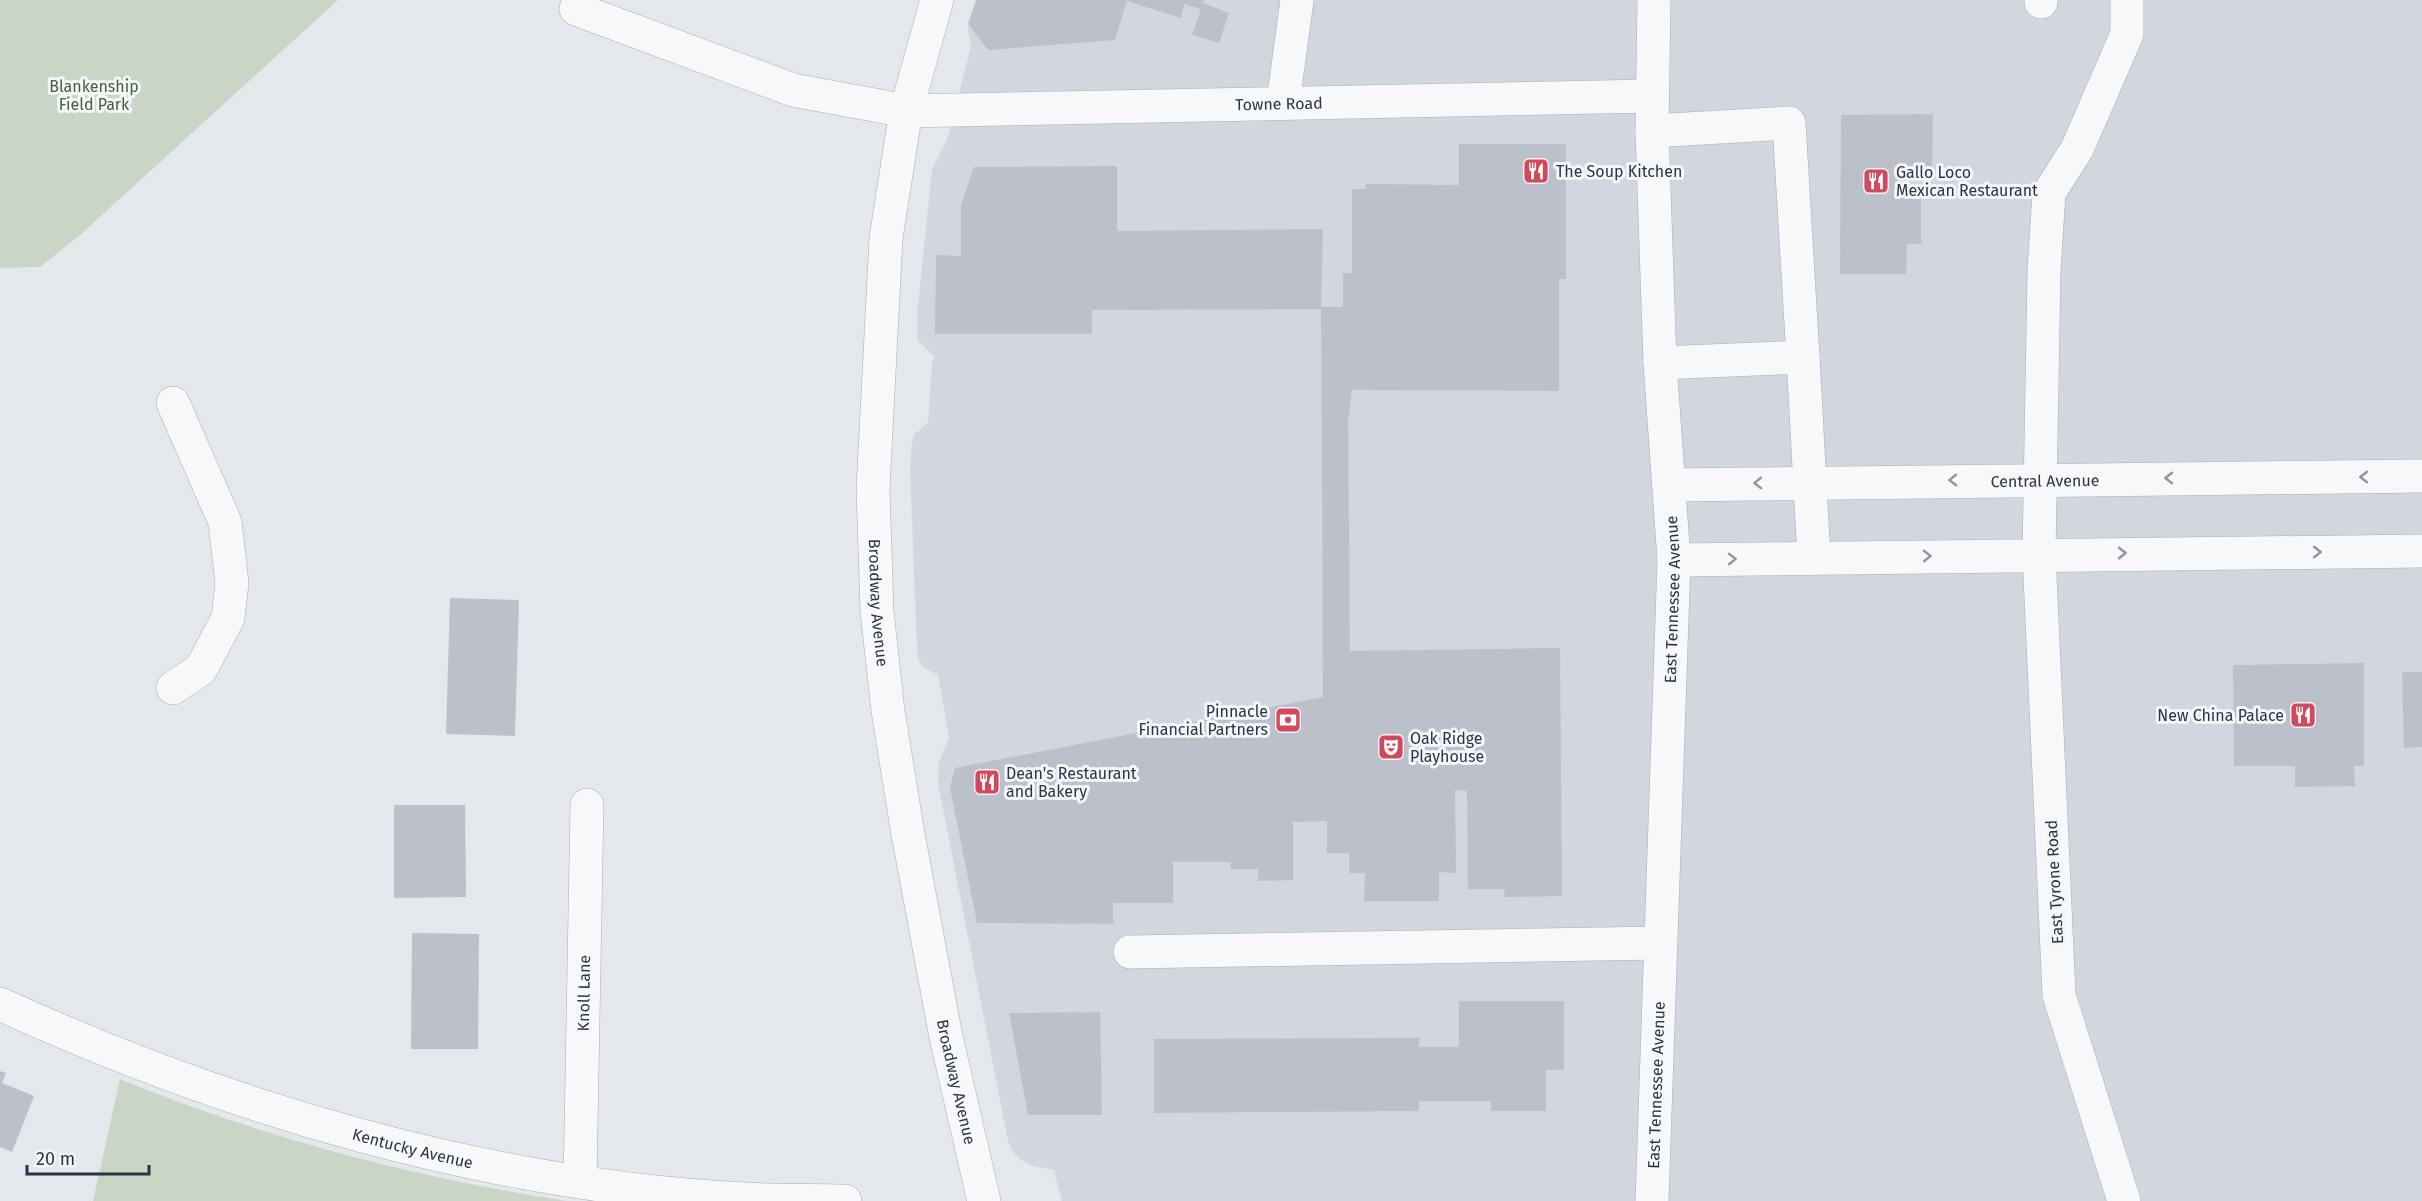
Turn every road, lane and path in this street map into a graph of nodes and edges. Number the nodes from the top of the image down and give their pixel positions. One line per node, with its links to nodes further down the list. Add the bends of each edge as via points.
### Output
1 (579, 0): 8 (street, Towne Road, via 576,9 794,90)
2 (937, 0): 8 (street, Broadway Avenue)
3 (1298, 0): 7 (street)
4 (1654, 0): 6 (street, East Tennessee Avenue)
5 (2127, 0): 14 (street, East Tyrone Road, via 2127,34 2077,149 2049,193)
6 (1652, 96): 7 (street, Towne Road); 9 (street, East Tennessee Avenue)
7 (1283, 103): 8 (street, Towne Road)
8 (906, 111): 29 (street, Broadway Avenue, via 886,238 873,489 877,611 908,834 946,1037)
9 (1652, 131): 10 (street, via 1789,123); 11 (street, East Tennessee Avenue)
10 (1803, 357): 11 (street); 15 (street)
11 (1660, 363): 16 (street, East Tennessee Avenue)
12 (173, 403): 21 (street, via 225,522 232,583 228,618 201,669)
13 (2422, 476): 14 (street, Central Avenue, one-way to 14)
14 (2040, 479): 15 (street, Central Avenue, one-way to 15); 18 (street, East Tyrone Road)
15 (1811, 482): 16 (street, Central Avenue, one-way to 16); 19 (street)
16 (1669, 485): 20 (street, East Tennessee Avenue)
17 (2422, 551): 18 (street, one-way to 17)
18 (2039, 554): 19 (street, one-way to 18); 31 (street, East Tyrone Road, via 2060,995)
19 (1814, 558): 20 (street, one-way to 19)
20 (1674, 560): 23 (street, East Tennessee Avenue)
21 (173, 688)
22 (587, 805): 26 (street, Knoll Lane)
23 (1660, 943): 24 (street); 30 (street, East Tennessee Avenue)
24 (1130, 952)
25 (0, 1004): 26 (street, Kentucky Avenue, via 129,1060 265,1108 421,1151)
26 (579, 1182): 27 (street, Kentucky Avenue)
27 (745, 1200): 28 (street, Kentucky Avenue)
28 (845, 1201)
29 (984, 1201)
30 (1652, 1201)
31 (2124, 1201)

